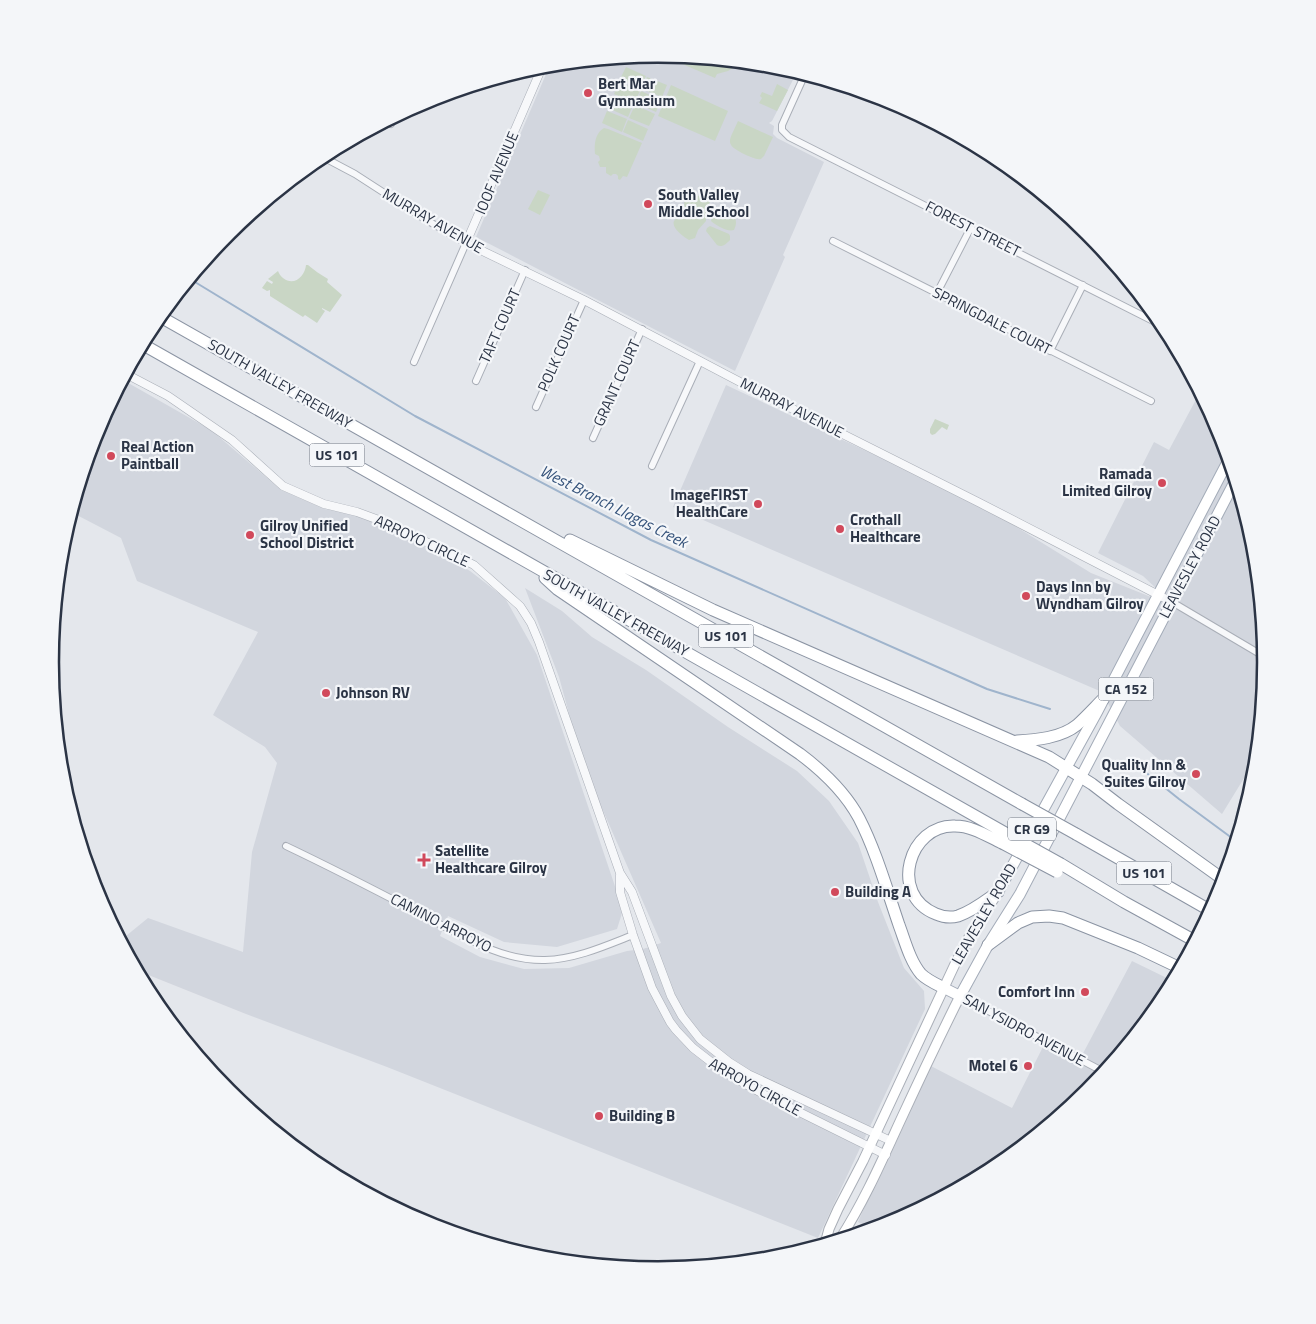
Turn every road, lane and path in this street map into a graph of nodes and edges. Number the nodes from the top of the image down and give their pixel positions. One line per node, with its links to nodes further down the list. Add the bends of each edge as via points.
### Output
1 (539, 75): 6 (street, IOOF AVENUE)
2 (802, 80): 4 (street, FOREST STREET, via 782,125 782,130 789,137)
3 (330, 161): 6 (street, MURRAY AVENUE)
4 (970, 229): 8 (street, FOREST STREET); 9 (street)
5 (833, 241): 9 (street, SPRINGDALE COURT)
6 (466, 242): 7 (street, MURRAY AVENUE); 17 (street, IOOF AVENUE)
7 (525, 270): 10 (street, MURRAY AVENUE); 19 (street, TAFT COURT)
8 (1084, 284): 11 (street, FOREST STREET); 15 (street)
9 (937, 293): 15 (street, SPRINGDALE COURT)
10 (584, 300): 13 (street, MURRAY AVENUE); 21 (street, POLK COURT)
11 (1147, 317)
12 (166, 320): 25 (highway, SOUTH VALLEY FREEWAY / US 101)
13 (642, 329): 16 (street, MURRAY AVENUE); 22 (street, GRANT COURT)
14 (148, 348): 27 (highway, SOUTH VALLEY FREEWAY / US 101)
15 (1050, 351): 20 (street, SPRINGDALE COURT)
16 (700, 360): 23 (street); 28 (street, MURRAY AVENUE)
17 (414, 362)
18 (131, 377): 37 (street, ARROYO CIRCLE, via 168,396 232,440 283,486 324,504 387,523 474,565 520,606 539,642)
19 (476, 381)
20 (1151, 401)
21 (536, 408)
22 (593, 438)
23 (652, 466)
24 (1224, 468): 28 (main road, LEAVESLEY ROAD / CA 152)
25 (430, 469): 32 (highway, via 699,604); 40 (highway, SOUTH VALLEY FREEWAY / US 101, bridge)
26 (1231, 488): 29 (main road, LEAVESLEY ROAD / CA 152)
27 (533, 566): 35 (highway, SOUTH VALLEY FREEWAY / US 101); 45 (highway, via 556,588 800,754 830,780 851,805 864,828 906,946 916,965 928,980)
28 (1158, 594): 29 (street, MURRAY AVENUE); 31 (main road, LEAVESLEY ROAD / CA 152)
29 (1172, 602): 30 (street, MURRAY AVENUE); 34 (main road, LEAVESLEY ROAD / CA 152)
30 (1257, 652)
31 (1104, 698): 32 (highway, CA 152, via 1076,726 1057,735); 33 (main road, LEAVESLEY ROAD / CR G9)
32 (1013, 742): 33 (highway)
33 (1066, 766): 34 (highway); 39 (main road, LEAVESLEY ROAD / CR G9)
34 (1082, 777): 38 (highway); 43 (main road, LEAVESLEY ROAD / CA 152, via 1028,881)
35 (1004, 839): 39 (highway, via 966,827 940,828 927,836 915,851 908,878 918,903 944,917 956,917 974,910); 42 (highway, SOUTH VALLEY FREEWAY / US 101, bridge)
36 (286, 846): 41 (street, CAMINO ARROYO, via 474,942 508,955 546,960 568,957)
37 (620, 873): 41 (street, ARROYO CIRCLE, via 620,892); 48 (street, ARROYO CIRCLE, via 632,892 671,996 700,1039 748,1074)
38 (1218, 875)
39 (998, 892): 45 (main road, LEAVESLEY ROAD / CR G9, via 965,944)
40 (1204, 907)
41 (633, 935): 50 (street, ARROYO CIRCLE, via 652,988 670,1022 693,1048 724,1072)
42 (1189, 938)
43 (988, 945): 44 (highway, via 1018,923 1032,917 1049,916 1063,918); 46 (main road, LEAVESLEY ROAD / CA 152)
44 (1175, 966)
45 (944, 988): 46 (main road, SAN YSIDRO AVENUE); 48 (main road, LEAVESLEY ROAD / CR G9)
46 (960, 996): 47 (street, SAN YSIDRO AVENUE); 49 (main road, LEAVESLEY ROAD)
47 (1098, 1069)
48 (875, 1134): 49 (street, ARROYO CIRCLE); 50 (main road, LEAVESLEY ROAD / CR G9)
49 (891, 1141): 51 (main road, LEAVESLEY ROAD)
50 (869, 1147): 51 (street, ARROYO CIRCLE); 53 (main road, LEAVESLEY ROAD / CR G9)
51 (886, 1154): 52 (main road, LEAVESLEY ROAD)
52 (845, 1231)
53 (827, 1237)

